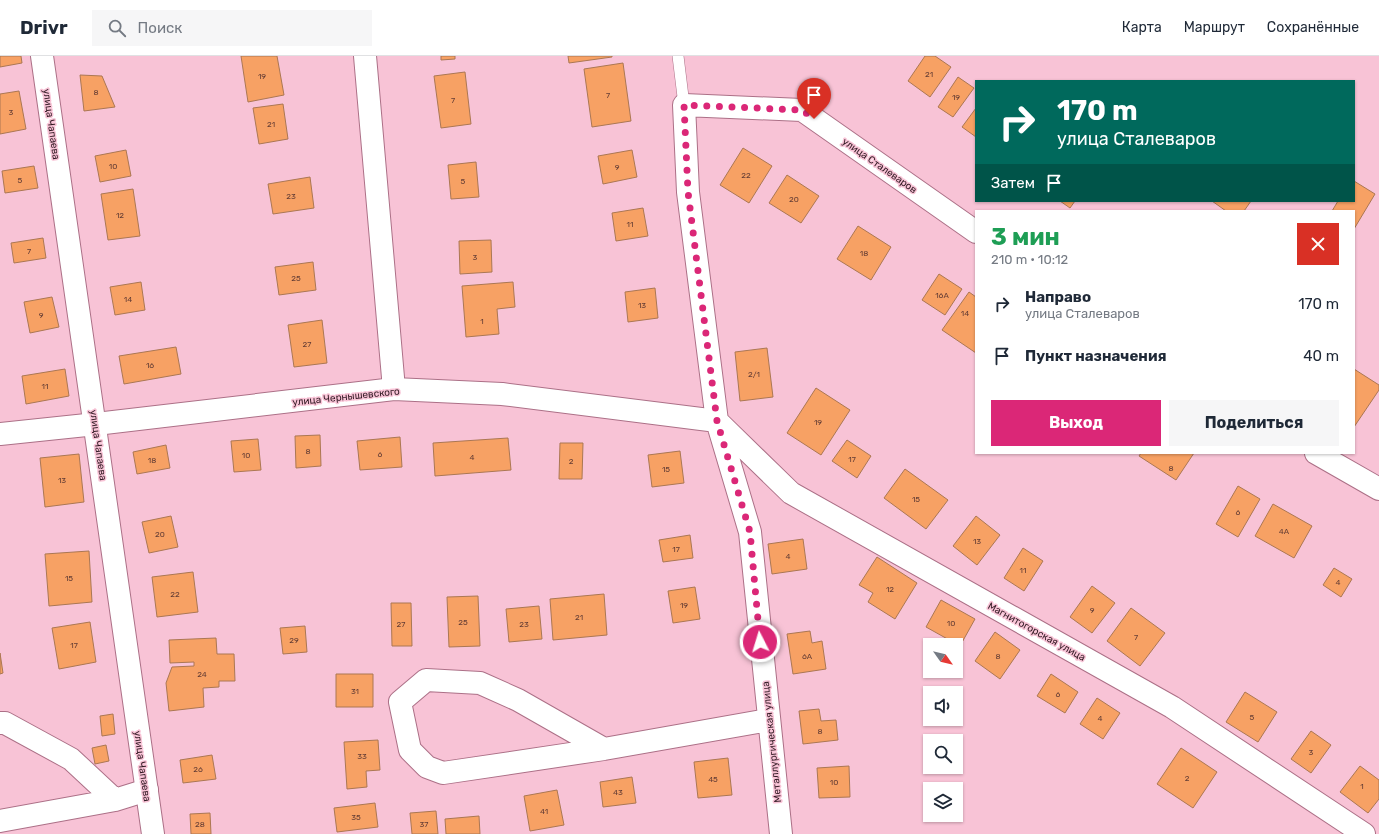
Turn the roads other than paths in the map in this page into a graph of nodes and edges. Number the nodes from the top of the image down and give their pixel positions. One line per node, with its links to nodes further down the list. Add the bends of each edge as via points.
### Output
1 (42, 56): 8 (street, улица Чапаева)
2 (365, 56): 6 (street)
3 (678, 56): 4 (lane)
4 (684, 105): 5 (street, улица Сталеваров, via 802,110); 7 (street, Металлургическая улица, via 688,192)
5 (975, 231)
6 (394, 389): 7 (street, улица Чернышевского, via 502,394); 8 (street, улица Чернышевского)
7 (717, 421): 12 (street, Металлургическая улица, via 750,532); 20 (street, Магнитогорская улица, via 791,493 1172,707)
8 (96, 424): 9 (street, улица Чернышевского); 15 (street, улица Чапаева)
9 (0, 434)
10 (1318, 454): 11 (street)
11 (1379, 489)
12 (768, 720): 14 (street); 19 (street, Металлургическая улица)
13 (0, 723): 16 (street, via 5,723 71,759)
14 (604, 749): 14 (street, via 443,773 427,767 410,750 400,702 426,680 480,683 518,700)
15 (147, 790): 16 (street); 18 (street, улица Чапаева)
16 (116, 800): 17 (street)
17 (0, 821)
18 (153, 834)
19 (780, 834)
20 (1364, 834)

